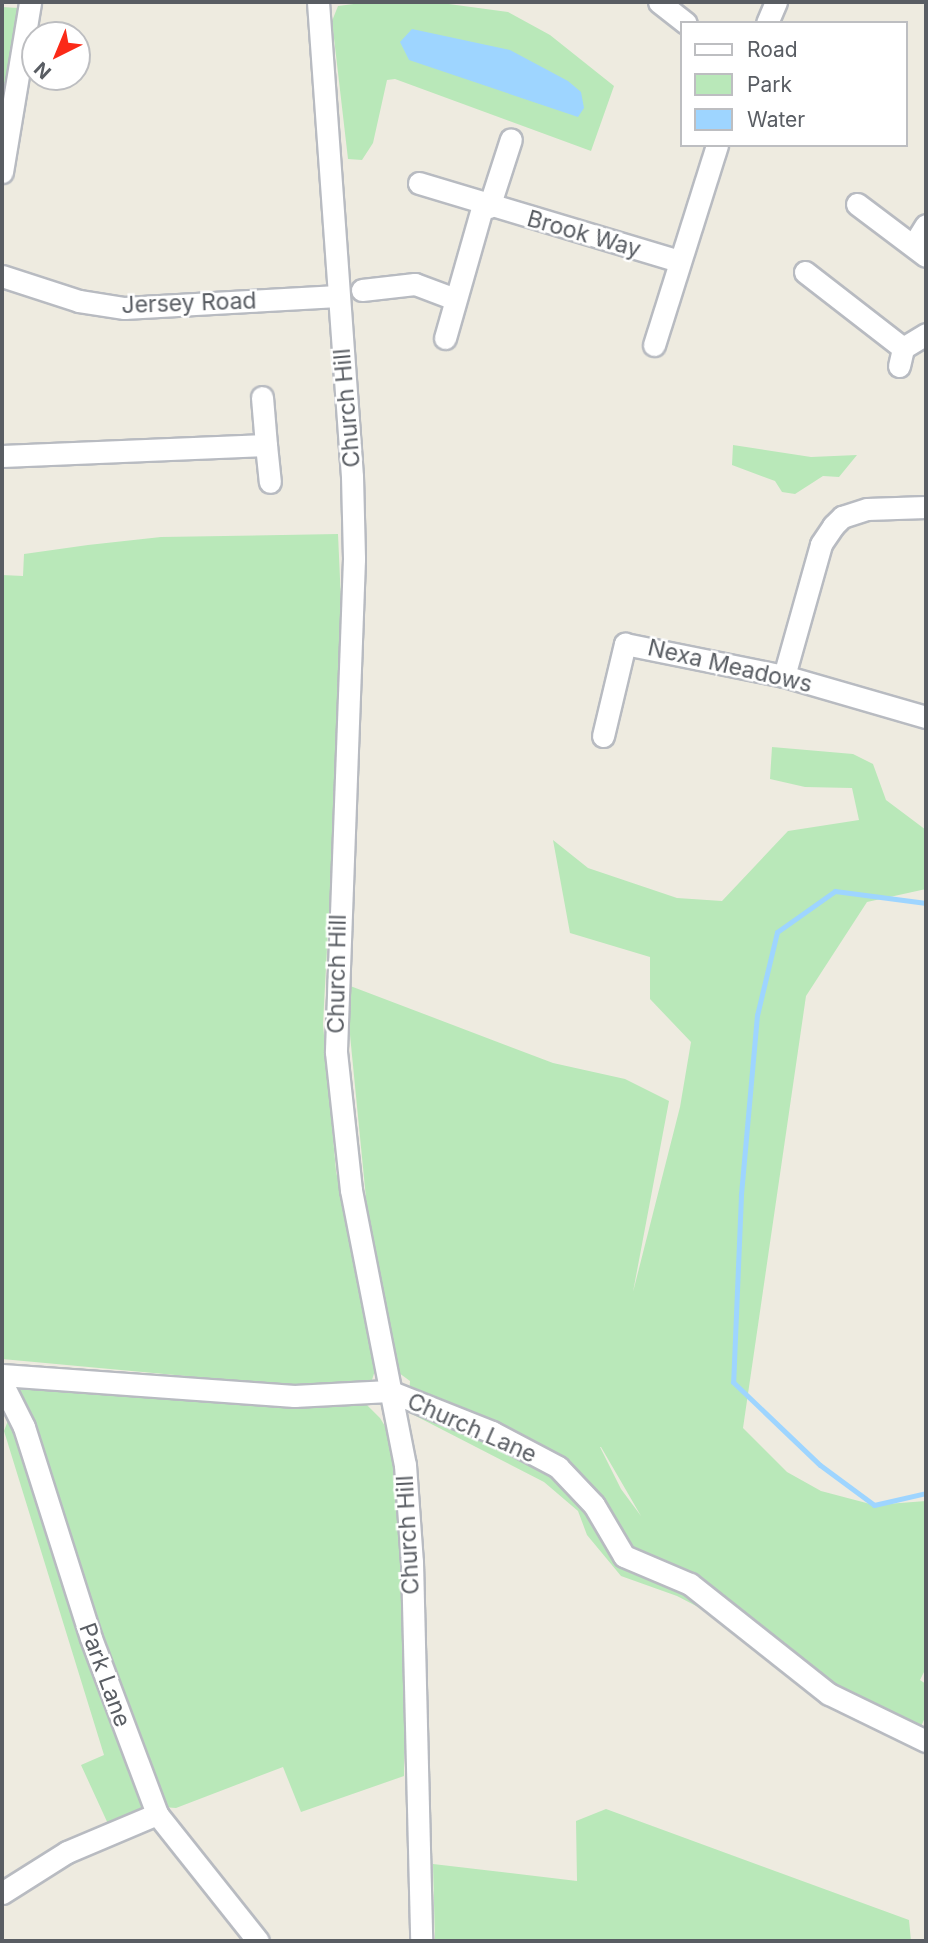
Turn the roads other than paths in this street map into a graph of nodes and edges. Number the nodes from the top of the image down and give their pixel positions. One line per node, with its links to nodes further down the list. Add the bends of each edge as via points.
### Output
1 (30, 2): 9 (street)
2 (318, 2): 19 (street, Church Hill)
3 (659, 2): 5 (street)
4 (776, 2): 6 (street)
5 (683, 21)
6 (768, 21)
7 (511, 139): 12 (street)
8 (716, 147): 15 (street)
9 (2, 172)
10 (419, 183): 12 (street, Brook Way)
11 (857, 204): 14 (street)
12 (486, 206): 15 (street, Brook Way); 20 (street)
13 (926, 225): 14 (street)
14 (920, 250)
15 (679, 261): 23 (street)
16 (805, 272): 21 (street, via 901,357)
17 (2, 279): 19 (street, Jersey Road, via 124,308)
18 (362, 290): 20 (street, via 415,284)
19 (338, 296): 34 (street, Church Hill, via 354,559 336,1052 351,1190)
20 (455, 299): 22 (street)
21 (926, 334)
22 (445, 338)
23 (654, 345)
24 (262, 397): 25 (street)
25 (265, 445): 26 (street); 27 (street)
26 (2, 456)
27 (270, 482)
28 (926, 507): 29 (street, via 866,509 842,517 833,526 821,544)
29 (784, 676): 30 (street, Nexa Meadows); 31 (street, Nexa Meadows, via 625,644)
30 (926, 717)
31 (603, 736)
32 (2, 1375): 34 (street, Church Lane, via 294,1396)
33 (2, 1382): 36 (street, Park Lane, via 24,1427 91,1638)
34 (389, 1391): 35 (street, Church Lane, via 492,1432 558,1467 594,1505 624,1556 690,1584 829,1693); 39 (street, Church Hill, via 405,1465 412,1562)
35 (926, 1741)
36 (157, 1814): 37 (street, via 67,1852); 38 (street, Park Lane)
37 (2, 1893)
38 (258, 1941)
39 (421, 1941)

